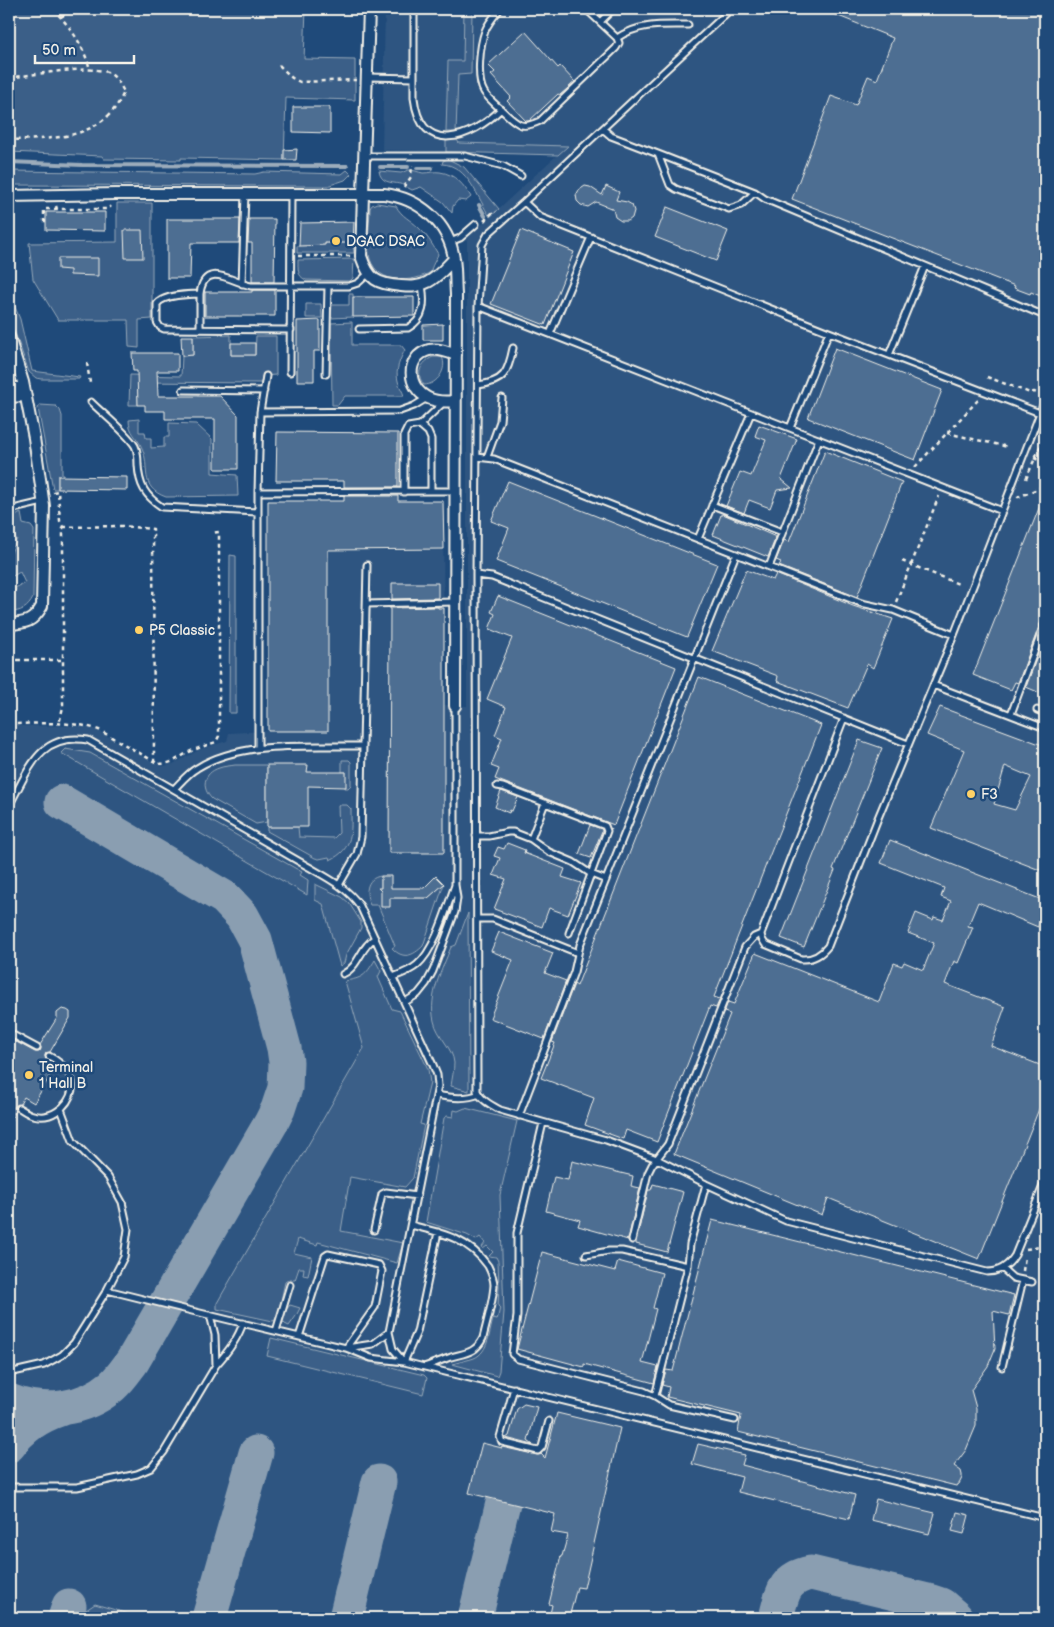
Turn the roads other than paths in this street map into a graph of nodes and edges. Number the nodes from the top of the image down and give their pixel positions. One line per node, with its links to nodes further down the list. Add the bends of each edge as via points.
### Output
1 (369, 9): 10 (street)
2 (414, 9): 11 (lane)
3 (500, 9): 12 (lane, via 485,29 480,77 485,94)
4 (586, 9): 7 (lane)
5 (613, 9): 7 (lane)
6 (731, 9): 13 (lane)
7 (600, 22): 9 (lane)
8 (688, 25): 9 (lane, via 637,28)
9 (617, 38): 12 (lane, via 616,48 540,121 522,126)
10 (368, 78): 11 (lane); 15 (street)
11 (414, 78): 12 (lane, via 415,108 431,134 456,137 482,126)
12 (502, 109)
13 (603, 129): 14 (lane, via 611,136); 22 (lane)
14 (658, 154): 17 (lane); 17 (lane, via 670,185 676,189 729,209 741,205)
15 (365, 156): 16 (lane, via 465,156 503,166); 20 (street)
16 (521, 176)
17 (755, 192): 27 (lane)
18 (245, 194): 19 (street); 21 (street); 29 (lane)
19 (291, 194): 20 (street); 31 (lane)
20 (363, 194): 25 (street, via 398,196 414,203 431,215); 28 (street, via 362,256)
21 (9, 196)
22 (524, 202): 24 (lane, via 540,217); 34 (lane, via 488,234 482,245)
23 (476, 224): 25 (lane)
24 (591, 237): 39 (lane); 40 (lane)
25 (450, 242): 26 (street)
26 (454, 259): 30 (street); 43 (street)
27 (926, 266): 35 (lane); 44 (lane)
28 (369, 273): 30 (street, via 385,285); 32 (lane, via 349,286)
29 (242, 284): 31 (lane); 33 (lane, via 228,277 208,276 203,279)
30 (422, 285): 37 (lane, via 423,311 414,325 408,328)
31 (292, 286): 32 (lane); 38 (lane)
32 (328, 286): 47 (lane)
33 (200, 294): 36 (lane); 36 (lane, via 161,299 157,304 157,322 164,329)
34 (478, 306): 40 (lane); 49 (lane)
35 (1045, 316)
36 (200, 329): 38 (lane)
37 (359, 329)
38 (291, 330): 46 (lane)
39 (829, 332): 44 (lane); 64 (lane)
40 (550, 334): 61 (lane)
41 (9, 339): 45 (street); 53 (street)
42 (513, 348): 49 (lane, via 500,379)
43 (456, 354): 55 (street, via 430,350 419,355 411,366 411,380); 58 (street)
44 (889, 355): 62 (lane)
45 (9, 360)
46 (290, 372)
47 (326, 374)
48 (266, 376): 52 (lane)
49 (478, 385): 66 (lane)
50 (9, 388): 53 (street)
51 (183, 390): 52 (lane)
52 (264, 390): 60 (lane)
53 (24, 392): 54 (street); 72 (street)
54 (9, 397)
55 (428, 398): 58 (street); 60 (lane, via 400,411)
56 (502, 398): 67 (lane, via 500,421)
57 (1045, 398): 62 (lane)
58 (450, 401): 63 (lane); 69 (street)
59 (91, 402): 76 (lane, via 130,440 138,455 138,479 142,488 162,507)
60 (260, 412): 70 (lane)
61 (751, 413): 64 (lane); 73 (lane)
62 (1042, 414): 75 (lane)
63 (420, 425): 68 (lane, via 431,439); 71 (lane, via 408,427 404,435)
64 (790, 428): 65 (lane)
65 (819, 439): 75 (lane); 77 (lane)
66 (477, 457): 67 (lane); 82 (lane)
67 (487, 457): 78 (lane)
68 (431, 491): 69 (lane); 71 (lane)
69 (455, 491): 83 (street)
70 (258, 492): 71 (lane); 76 (lane)
71 (404, 492)
72 (43, 502): 74 (lane); 86 (street, via 42,606 32,620)
73 (712, 505): 77 (lane); 78 (lane)
74 (9, 510)
75 (1002, 511): 87 (lane)
76 (257, 512): 98 (lane)
77 (782, 532): 81 (lane)
78 (698, 538): 79 (lane)
79 (736, 554): 81 (lane); 88 (lane)
80 (367, 565): 84 (lane)
81 (769, 567): 87 (lane)
82 (476, 575): 88 (lane, via 492,577); 104 (lane)
83 (455, 602): 84 (lane); 90 (street)
84 (366, 604): 97 (lane)
85 (1045, 623): 93 (lane)
86 (9, 624)
87 (954, 635): 89 (lane)
88 (695, 658): 94 (lane); 107 (lane)
89 (933, 685): 93 (lane); 96 (lane)
90 (456, 706): 109 (lane)
91 (1037, 710): 92 (lane)
92 (1045, 713)
93 (1011, 714): 95 (lane)
94 (844, 718): 96 (lane); 112 (lane)
95 (1045, 728)
96 (908, 744): 112 (lane, via 824,950 812,959 801,959 765,944)
97 (363, 746): 98 (lane); 108 (lane, via 361,837 357,854)
98 (258, 747): 100 (lane, via 213,759 195,769)
99 (497, 786): 102 (lane)
100 (174, 789): 101 (lane, via 100,746 76,738 62,739 48,746); 108 (lane)
101 (11, 796): 103 (lane)
102 (545, 803): 105 (lane); 106 (lane, via 607,828)
103 (9, 806)
104 (476, 836): 105 (lane, via 508,832); 110 (lane)
105 (531, 838): 106 (lane, via 544,849)
106 (591, 874): 107 (lane); 111 (lane)
107 (606, 880): 114 (lane)
108 (339, 885): 113 (lane, via 360,906)
109 (455, 885): 116 (lane, via 425,957 417,966); 117 (lane, via 455,912 433,971 418,994)
110 (477, 919): 114 (lane, via 493,919); 121 (lane, via 476,1086)
111 (569, 933)
112 (761, 934): 127 (lane, via 745,947 668,1144)
113 (375, 938): 115 (lane, via 364,946 351,968); 116 (lane)
114 (578, 953): 125 (lane, via 574,972)
115 (343, 974)
116 (393, 978): 117 (lane)
117 (405, 1002): 122 (lane, via 437,1075)
118 (9, 1033): 119 (lane)
119 (37, 1048)
120 (49, 1056): 124 (lane, via 66,1070 70,1079 72,1089)
121 (479, 1094): 122 (lane, via 469,1098); 125 (lane, via 494,1107)
122 (437, 1095): 130 (lane)
123 (19, 1108): 124 (lane, via 31,1115 42,1116)
124 (61, 1109): 141 (lane, via 73,1141 108,1178 122,1202 128,1229 124,1257)
125 (519, 1116): 126 (lane)
126 (543, 1123): 127 (lane); 154 (lane, via 517,1232 517,1316 512,1354)
127 (658, 1158): 129 (lane); 134 (lane, via 647,1177)
128 (1045, 1181): 137 (lane, via 1016,1255)
129 (706, 1184): 136 (lane, via 690,1244); 137 (lane, via 786,1220 987,1272)
130 (417, 1196): 131 (lane); 132 (lane, via 382,1194)
131 (411, 1225): 133 (lane); 145 (lane)
132 (374, 1230)
133 (438, 1232): 148 (lane, via 417,1332); 150 (lane, via 469,1246 487,1265 494,1284 480,1344 471,1352)
134 (632, 1240)
135 (586, 1255): 136 (lane, via 622,1251)
136 (688, 1266): 154 (lane)
137 (1003, 1269): 138 (lane, via 1009,1276)
138 (1023, 1280): 139 (lane); 151 (lane)
139 (1032, 1282)
140 (290, 1285): 144 (lane)
141 (106, 1290): 142 (lane); 152 (lane, via 74,1343 62,1355 44,1365)
142 (210, 1315): 143 (lane); 149 (lane, via 215,1335)
143 (243, 1323): 144 (lane); 149 (lane, via 234,1343)
144 (276, 1331): 146 (lane)
145 (389, 1332): 147 (lane, via 373,1344); 148 (lane, via 393,1349)
146 (299, 1337): 147 (lane); 147 (lane, via 328,1254 379,1265 382,1271 375,1307)
147 (346, 1348): 148 (lane, via 371,1358)
148 (404, 1362): 150 (lane)
149 (216, 1365): 157 (lane, via 151,1468 137,1474 77,1486)
150 (424, 1367): 153 (lane)
151 (1002, 1367)
152 (9, 1373)
153 (514, 1388): 156 (lane, via 500,1437 502,1442 538,1451); 158 (lane)
154 (655, 1396): 155 (lane, via 669,1405)
155 (735, 1420)
156 (549, 1421)
157 (9, 1487)
158 (1045, 1518)

